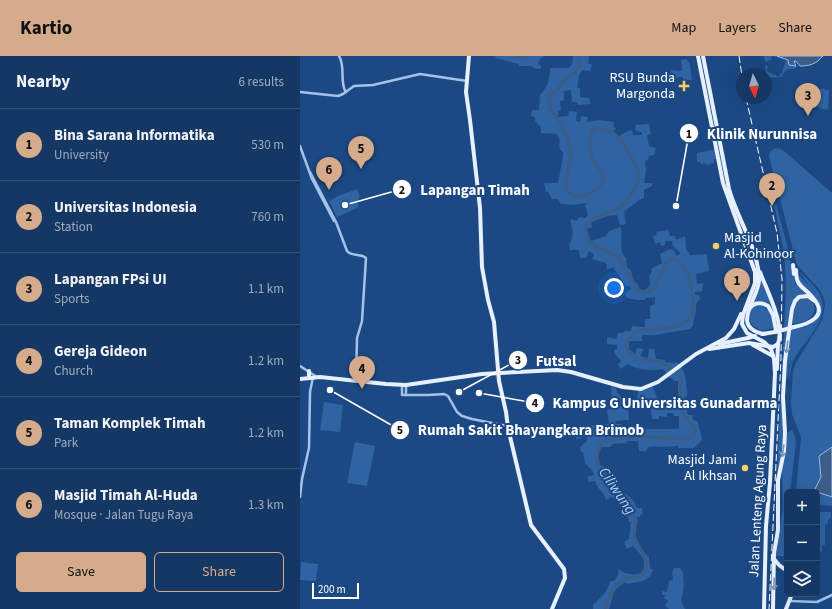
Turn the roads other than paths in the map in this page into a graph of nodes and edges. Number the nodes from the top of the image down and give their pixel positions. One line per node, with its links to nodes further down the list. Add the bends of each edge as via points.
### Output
1 (339, 56): 7 (street)
2 (469, 56): 5 (main road)
3 (698, 56): 8 (main road)
4 (703, 56): 8 (main road)
5 (466, 81): 7 (street, via 420,74 373,85 354,86); 26 (main road, via 480,208 482,269 494,322)
6 (300, 92): 7 (street, via 338,96)
7 (346, 92)
8 (712, 118): 10 (main road, via 731,198); 14 (main road, via 725,192 755,272 755,284)
9 (300, 146): 30 (street, via 312,178 348,252 365,256 367,259 362,321 357,338)
10 (757, 265): 16 (main road, via 758,286); 18 (main road, via 776,311)
11 (793, 265): 13 (main road, via 796,283)
12 (796, 270): 13 (main road, via 798,282)
13 (807, 292): 15 (main road)
14 (748, 300): 19 (main road, via 732,332); 21 (main road, via 742,318 743,328)
15 (816, 301): 17 (main road, bridge, via 818,310 815,318 809,323); 35 (main road, Jalan Lenteng Agung Raya, one-way to 35, via 808,296 800,297 794,302 792,310 785,368 785,438 778,480 778,530)
16 (748, 312): 17 (main road, via 750,326); 18 (main road, via 751,306 758,303 769,307)
17 (764, 334): 19 (main road, bridge)
18 (778, 344): 21 (main road); 32 (main road)
19 (715, 345): 22 (main road)
20 (738, 345): 21 (main road); 22 (main road); 23 (main road, via 754,346)
21 (769, 347): 23 (main road, Jalan Lenteng Agung Raya)
22 (706, 349): 27 (main road, via 648,387 635,389 562,370)
23 (773, 357): 32 (main road, Jalan Lenteng Agung Raya)
24 (300, 366): 25 (street)
25 (309, 371): 28 (main road); 28 (street)
26 (497, 372): 27 (main road); 27 (main road); 31 (main road); 33 (main road)
27 (521, 372)
28 (313, 377): 29 (main road); 30 (main road); 34 (street, via 310,392 310,448)
29 (300, 379)
30 (356, 381): 31 (main road)
31 (404, 385): 33 (street, via 404,395 444,394 462,416)
32 (774, 388): 41 (main road, Jalan Lenteng Agung Raya)
33 (507, 426): 40 (main road, via 531,525 564,569 565,578)
34 (300, 497)
35 (774, 558): 36 (main road); 42 (main road, Jalan Lenteng Agung Raya, one-way to 42)
36 (784, 569)
37 (832, 595): 39 (street, via 817,602)
38 (791, 597): 39 (main road)
39 (790, 601): 43 (main road)
40 (552, 609)
41 (764, 609)
42 (773, 609)
43 (786, 609)

